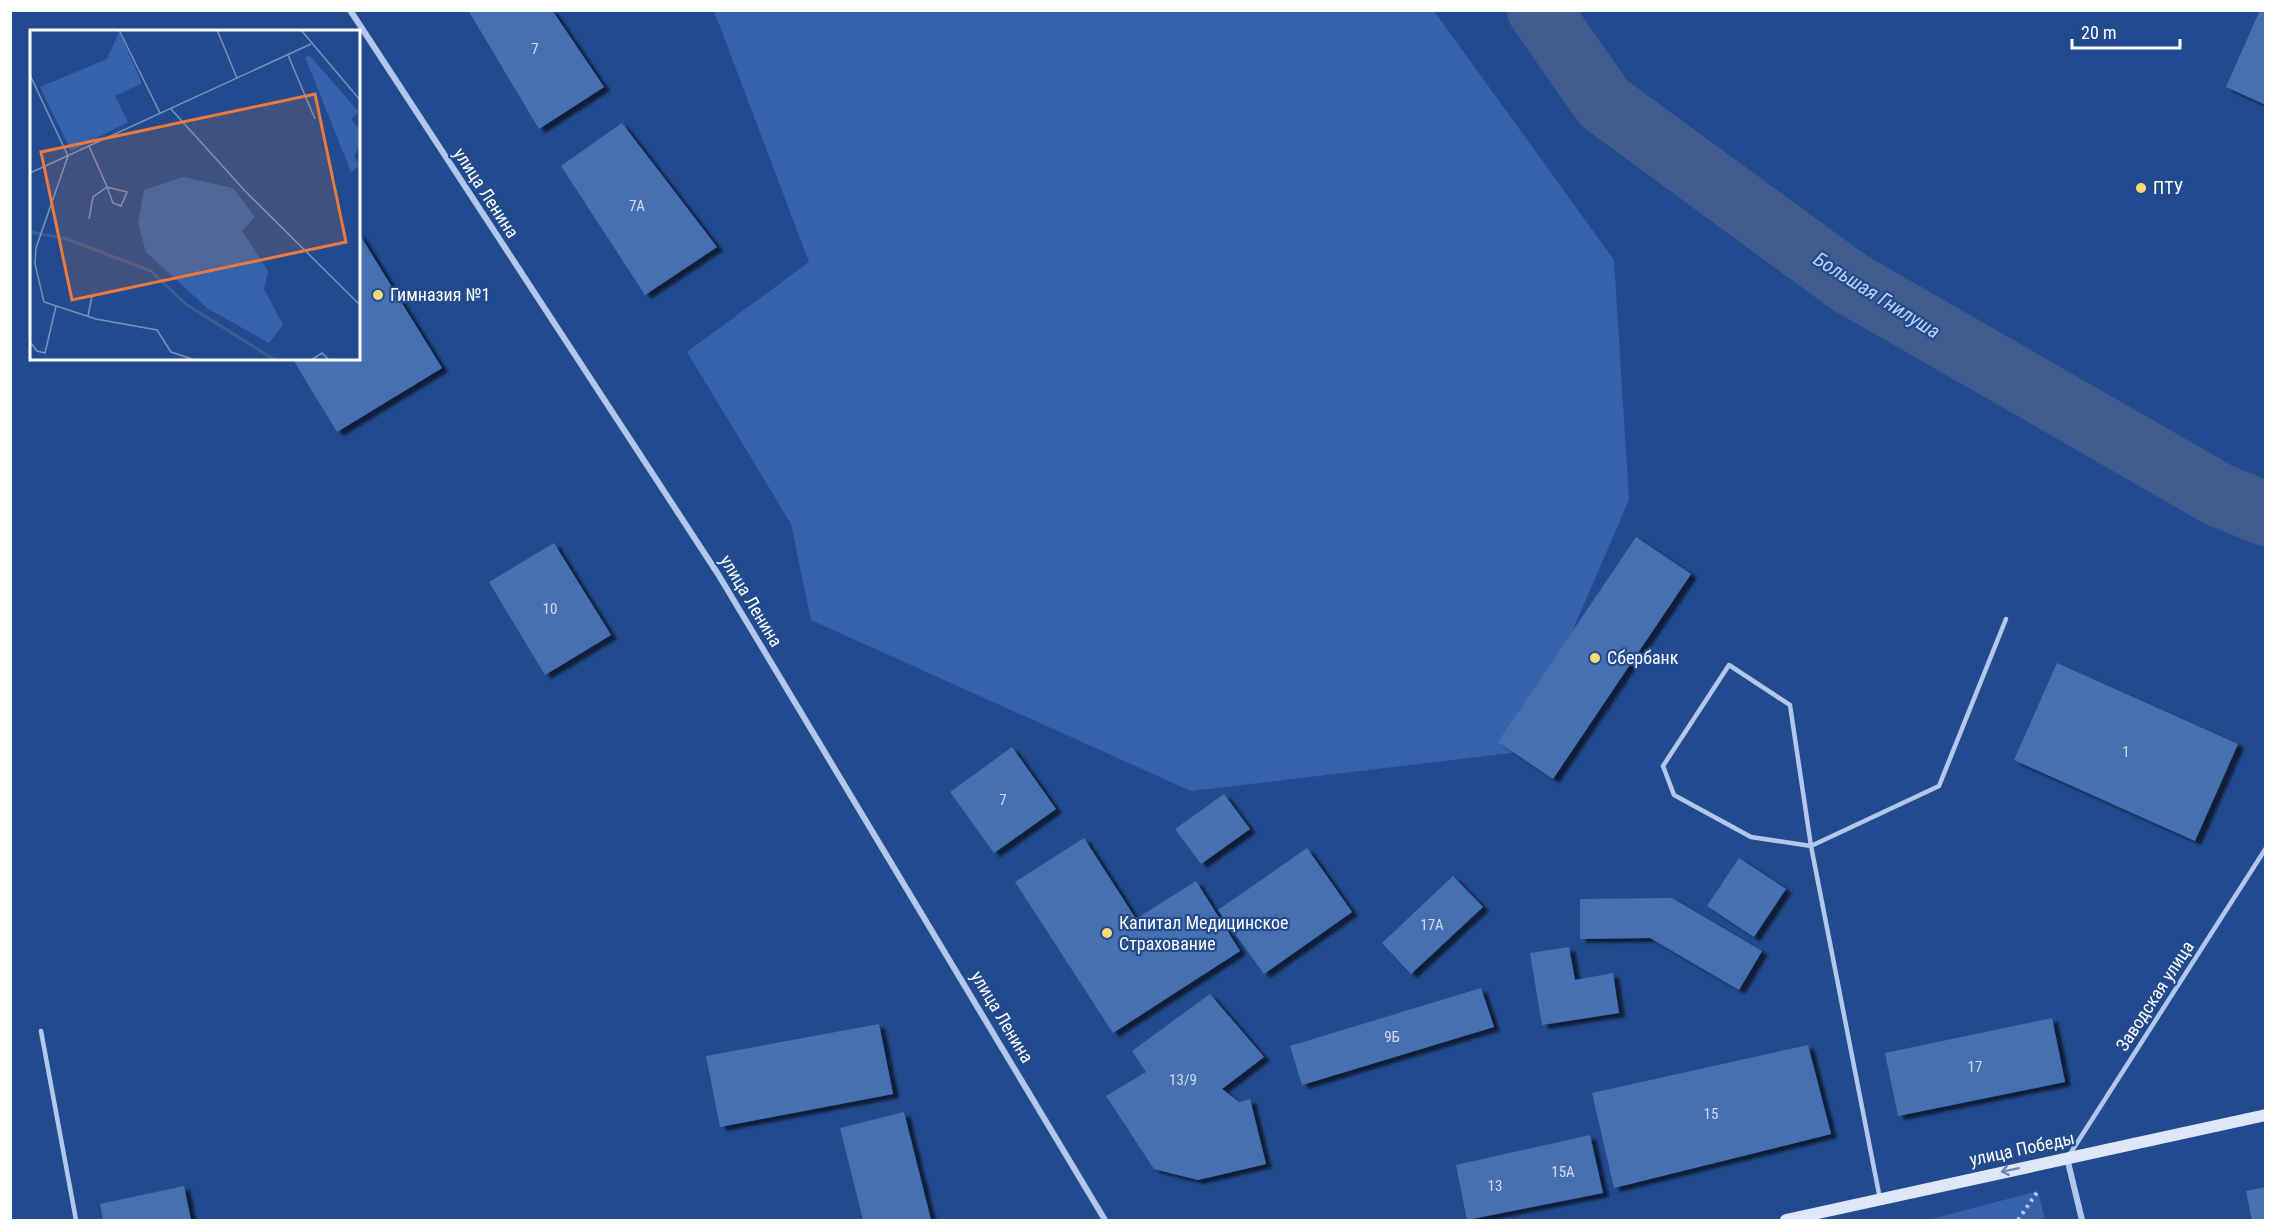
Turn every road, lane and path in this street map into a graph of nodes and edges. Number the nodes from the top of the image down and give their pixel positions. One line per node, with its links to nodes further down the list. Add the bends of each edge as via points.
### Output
1 (350, 10): 10 (street, улица Ленина, via 718,574)
2 (2006, 619): 3 (lane, via 1939,786)
3 (1811, 846): 3 (lane, via 1790,705 1729,665 1663,765 1674,795 1751,837); 8 (lane)
4 (2265, 848): 7 (lane, Заводская улица)
5 (41, 1031): 9 (lane)
6 (2265, 1114): 7 (main road, улица Победы)
7 (2067, 1158): 8 (main road, улица Победы, one-way to 8); 12 (street)
8 (1880, 1199): 11 (main road, улица Победы)
9 (76, 1221)
10 (1105, 1221)
11 (1785, 1221)
12 (2082, 1221)

